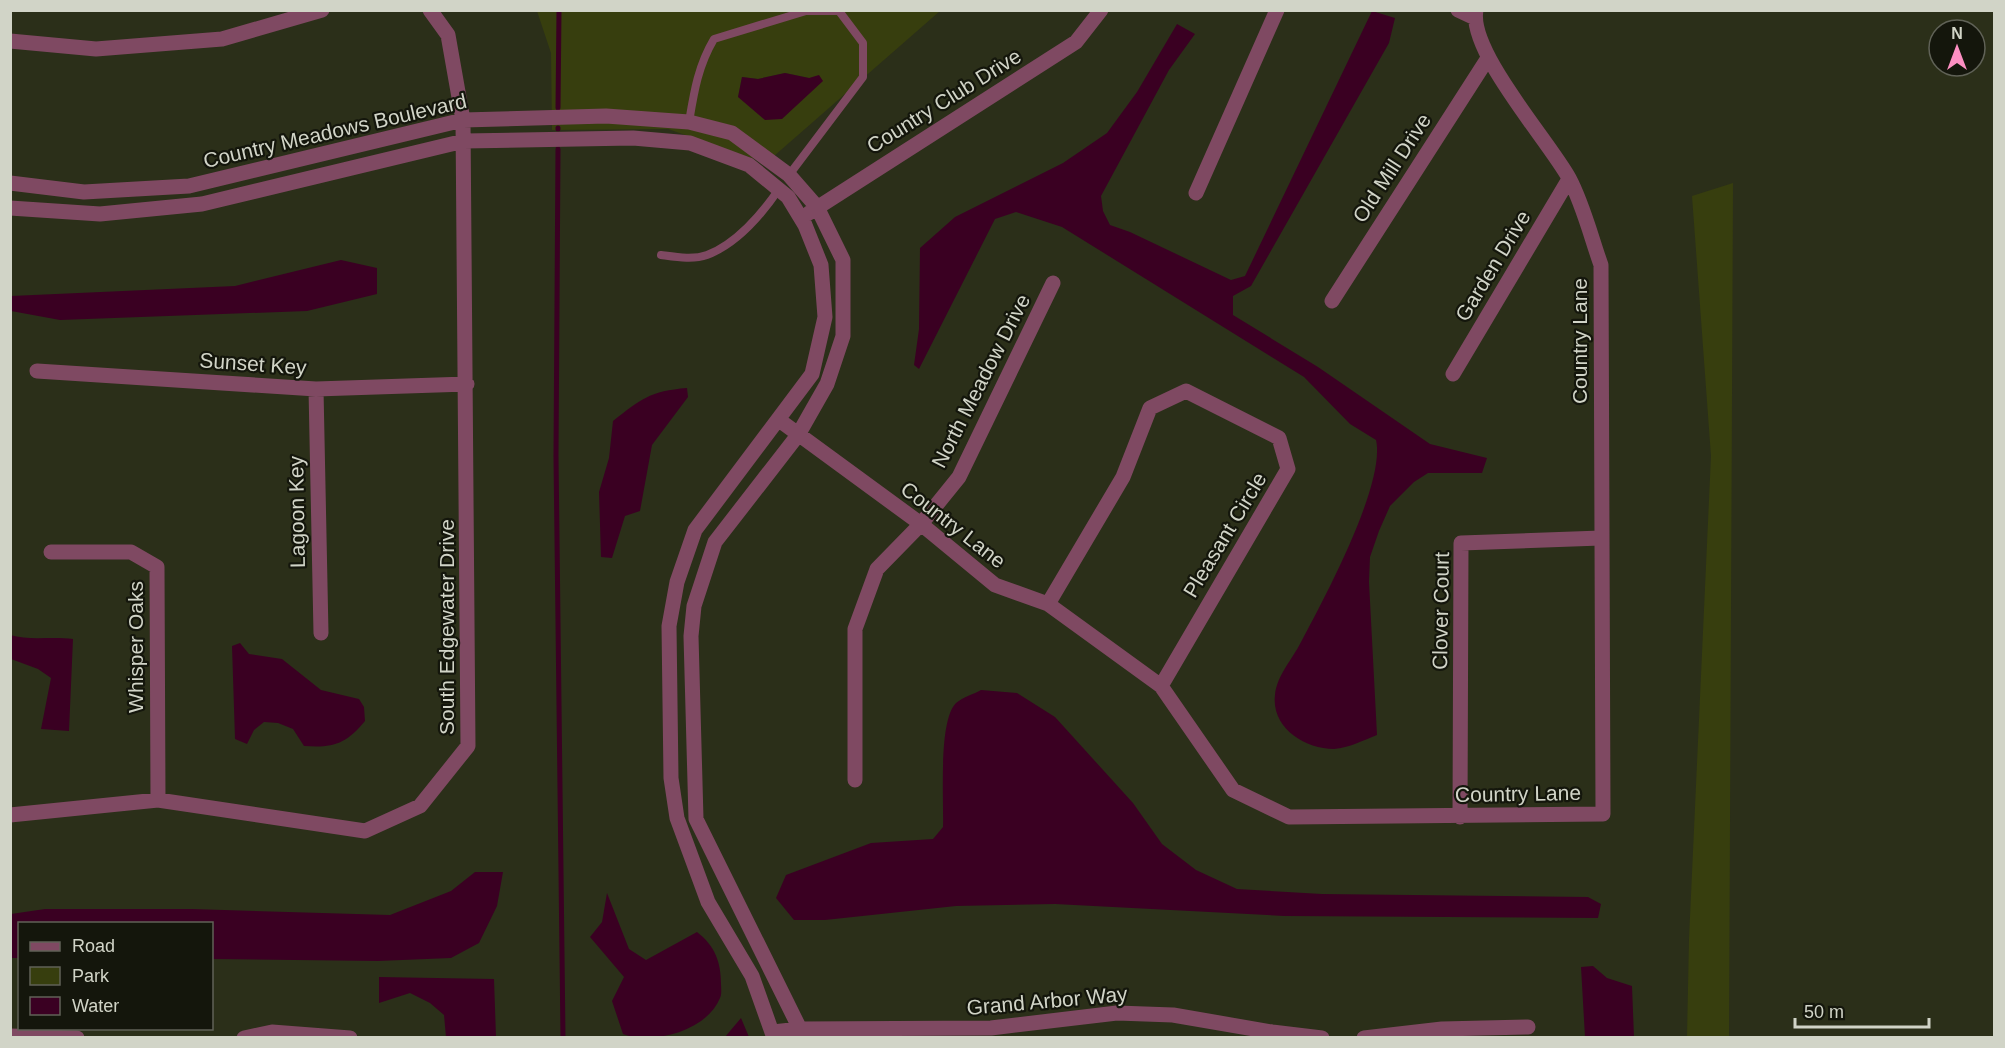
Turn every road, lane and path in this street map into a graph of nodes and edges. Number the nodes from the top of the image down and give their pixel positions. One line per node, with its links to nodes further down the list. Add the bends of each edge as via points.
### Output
1 (322, 10): 7 (street, via 222,39 96,49)
2 (430, 10): 10 (street, South Edgewater Drive, via 448,35)
3 (1101, 10): 21 (street, Country Club Drive, via 1076,42)
4 (1277, 10): 20 (street)
5 (1458, 10): 6 (street)
6 (1475, 14): 8 (street, Country Lane)
7 (10, 41)
8 (1488, 58): 16 (street, Country Lane); 27 (street, Old Mill Drive)
9 (606, 116): 10 (street, Country Meadows Boulevard); 11 (street, Country Meadows Boulevard); 12 (street)
10 (463, 120): 13 (street, South Edgewater Drive); 19 (street, Country Meadows Boulevard, via 189,186)
11 (689, 122): 14 (street); 15 (street, Country Meadows Boulevard, via 732,133); 15 (lane, via 695,81 714,39 806,11 839,11 862,43 863,77)
12 (608, 138): 13 (street, Country Meadows Boulevard); 14 (street, Country Meadows Boulevard)
13 (464, 141): 23 (street, Country Meadows Boulevard, via 202,204); 30 (street, South Edgewater Drive)
14 (690, 143): 18 (street, Country Meadows Boulevard, via 749,165)
15 (789, 175): 18 (street); 21 (street, Country Meadows Boulevard)
16 (1569, 179): 29 (street, Garden Drive); 35 (street, Country Lane, via 1601,265)
17 (10, 183): 19 (street, Country Meadows Boulevard)
18 (779, 189): 24 (street, Country Meadows Boulevard); 25 (lane, via 766,209 726,245 706,255 687,258)
19 (79, 191): 23 (street)
20 (1196, 193)
21 (817, 207): 24 (street, Country Club Drive); 33 (street, Country Meadows Boulevard, via 843,260 843,336 827,384)
22 (10, 208): 23 (street, Country Meadows Boulevard)
23 (79, 213)
24 (801, 218): 32 (street, Country Meadows Boulevard, via 821,265 825,317 812,374)
25 (661, 255)
26 (1053, 283): 34 (street, North Meadow Drive, via 959,477)
27 (1332, 301)
28 (37, 371): 31 (street, Sunset Key)
29 (1453, 374)
30 (466, 384): 31 (street, Sunset Key); 43 (street, South Edgewater Drive, via 468,746 420,806 364,831)
31 (316, 389): 38 (street, Lagoon Key)
32 (779, 420): 33 (street, Country Lane); 40 (street, Country Meadows Boulevard, via 695,530 669,626)
33 (798, 435): 34 (street, Country Lane); 41 (street, Country Meadows Boulevard, via 715,542 694,606)
34 (921, 524): 37 (street, Country Lane, via 995,585); 42 (street, North Meadow Drive, via 878,569 855,629)
35 (1601, 538): 45 (street, Clover Court, via 1461,543); 45 (street, Country Lane, via 1603,814)
36 (51, 552): 43 (street, Whisper Oaks, via 131,552 157,567)
37 (1048, 604): 39 (street, Country Lane); 39 (street, Pleasant Circle, via 1123,477 1150,408 1186,391 1279,438 1288,469)
38 (321, 633)
39 (1161, 686): 45 (street, Country Lane, via 1233,790 1289,817)
40 (670, 702): 41 (street); 47 (street, Country Meadows Boulevard, via 671,778 677,818 708,902)
41 (693, 703): 46 (street, Country Meadows Boulevard, via 696,819)
42 (855, 780)
43 (158, 800): 44 (street, South Edgewater Drive)
44 (10, 815)
45 (1460, 817)
46 (752, 934): 47 (street); 48 (street, Country Meadows Boulevard)
47 (733, 945): 49 (street, Country Meadows Boulevard)
48 (769, 968): 49 (street); 51 (street, Country Meadows Boulevard)
49 (752, 976): 52 (street, Country Meadows Boulevard)
50 (1528, 1028): 58 (street, via 1442,1029)
51 (801, 1033): 52 (street, Grand Arbor Way); 57 (street, Grand Arbor Way, via 991,1028 1118,1013 1173,1015)
52 (774, 1035)
53 (10, 1036): 54 (street)
54 (77, 1038)
55 (244, 1038): 56 (street, via 272,1032)
56 (350, 1038)
57 (1322, 1038)
58 (1364, 1038)

